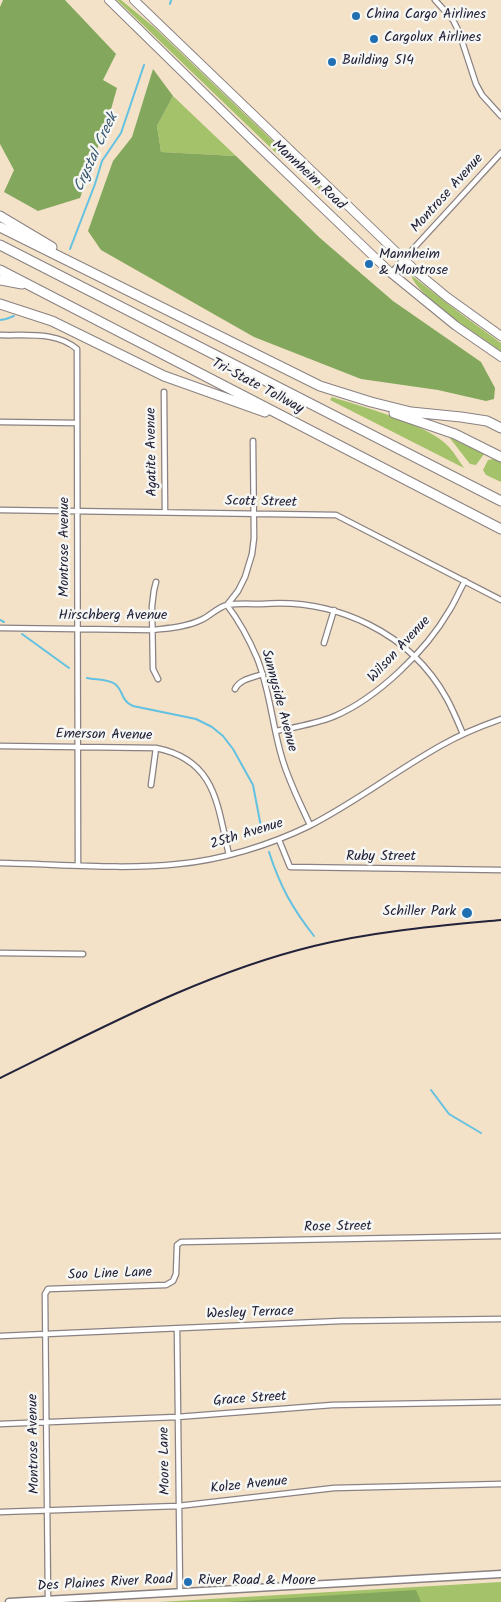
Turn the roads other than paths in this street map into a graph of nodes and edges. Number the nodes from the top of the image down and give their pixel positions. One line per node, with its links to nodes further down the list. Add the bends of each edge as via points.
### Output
1 (109, 0): 11 (main road, Mannheim Road)
2 (435, 0): 4 (street, via 460,32 482,95)
3 (136, 1): 9 (main road, Mannheim Road)
4 (501, 116)
5 (501, 153): 9 (street, Montrose Avenue)
6 (0, 216): 14 (highway, via 132,288)
7 (0, 227): 14 (highway)
8 (0, 245): 27 (highway, Tri-State Tollway)
9 (404, 260): 11 (street, Montrose Avenue); 17 (main road, Mannheim Road, via 446,297)
10 (0, 270): 13 (highway, Tri-State Tollway)
11 (391, 273): 18 (main road, Mannheim Road)
12 (0, 280): 13 (highway)
13 (32, 286): 21 (highway, Tri-State Tollway)
14 (144, 298): 19 (highway)
15 (0, 304): 21 (highway, via 52,320 164,376)
16 (0, 335): 23 (street, Montrose Avenue, via 52,336 77,349)
17 (501, 336)
18 (501, 358)
19 (331, 390): 24 (highway, via 411,412 461,416); 26 (highway, via 342,397 455,434)
20 (164, 392): 30 (street, Agatite Avenue)
21 (293, 421): 32 (highway, Tri-State Tollway)
22 (0, 422): 23 (street)
23 (77, 423): 29 (street, Montrose Avenue)
24 (501, 428)
25 (253, 441): 31 (street)
26 (501, 456)
27 (501, 501)
28 (0, 510): 29 (street, Scott Street)
29 (77, 511): 30 (street, Scott Street); 39 (street, Montrose Avenue)
30 (165, 512): 31 (street, Scott Street)
31 (254, 514): 33 (street, Scott Street, via 341,516); 36 (street, via 250,565)
32 (501, 529)
33 (465, 581): 35 (street, Scott Street); 42 (street, Wilson Avenue, via 441,624)
34 (156, 582): 40 (street)
35 (501, 600)
36 (227, 605): 37 (street, Hirschberg Avenue, via 292,602); 40 (street, Hirschberg Avenue, via 202,620 177,628); 43 (street, Sunnyside Avenue, via 245,632)
37 (334, 610): 41 (street); 42 (street, Hirschberg Avenue, via 377,628)
38 (1, 628): 39 (street, Hirschberg Avenue)
39 (78, 629): 40 (street, Hirschberg Avenue); 50 (street, Montrose Avenue)
40 (153, 630): 44 (street, via 153,668)
41 (324, 643)
42 (414, 656): 47 (street, Wilson Avenue, via 385,686 360,704 324,720); 48 (street, Hirschberg Avenue, via 447,699)
43 (263, 674): 45 (street, via 244,680); 47 (street, Sunnyside Avenue)
44 (158, 679)
45 (235, 689)
46 (501, 719): 48 (street, 25th Avenue)
47 (276, 731): 53 (street, Sunnyside Avenue, via 288,778)
48 (463, 734): 53 (street, 25th Avenue)
49 (0, 746): 50 (street, Emerson Avenue)
50 (78, 747): 51 (street, Emerson Avenue); 57 (street, Montrose Avenue)
51 (156, 748): 52 (street); 55 (street, Emerson Avenue, via 188,759 207,778)
52 (151, 785)
53 (310, 825): 54 (street, 25th Avenue)
54 (279, 840): 55 (street, 25th Avenue); 58 (street, Ruby Street, via 290,867)
55 (229, 854): 57 (street, 25th Avenue, via 180,864)
56 (0, 863): 57 (street, 25th Avenue)
57 (78, 865)
58 (501, 870)
59 (0, 953): 60 (street)
60 (83, 954)
61 (501, 1236): 62 (street, Rose Street, via 181,1242 177,1245)
62 (173, 1281): 63 (street, Soo Line Lane, via 166,1285)
63 (48, 1289): 66 (street, Montrose Avenue, via 44,1294)
64 (501, 1319): 65 (street, Wesley Terrace)
65 (176, 1329): 66 (street, Wesley Terrace); 69 (street, Moore Lane)
66 (45, 1334): 67 (street, Wesley Terrace); 70 (street, Montrose Avenue)
67 (0, 1336)
68 (501, 1402): 69 (street, Grace Street, via 332,1405)
69 (177, 1417): 70 (street, Grace Street); 73 (street, Moore Lane)
70 (46, 1422): 71 (street, Grace Street); 74 (street, Montrose Avenue)
71 (0, 1424)
72 (501, 1484): 73 (street, Kolze Avenue, via 334,1488)
73 (178, 1506): 74 (street, Kolze Avenue); 77 (street, Moore Lane)
74 (47, 1510): 75 (street, Kolze Avenue); 78 (street, Montrose Avenue)
75 (0, 1512)
76 (501, 1574): 77 (main road, Des Plaines River Road)
77 (180, 1593): 78 (main road, Des Plaines River Road)
78 (48, 1599): 79 (main road, Des Plaines River Road)
79 (9, 1602)

